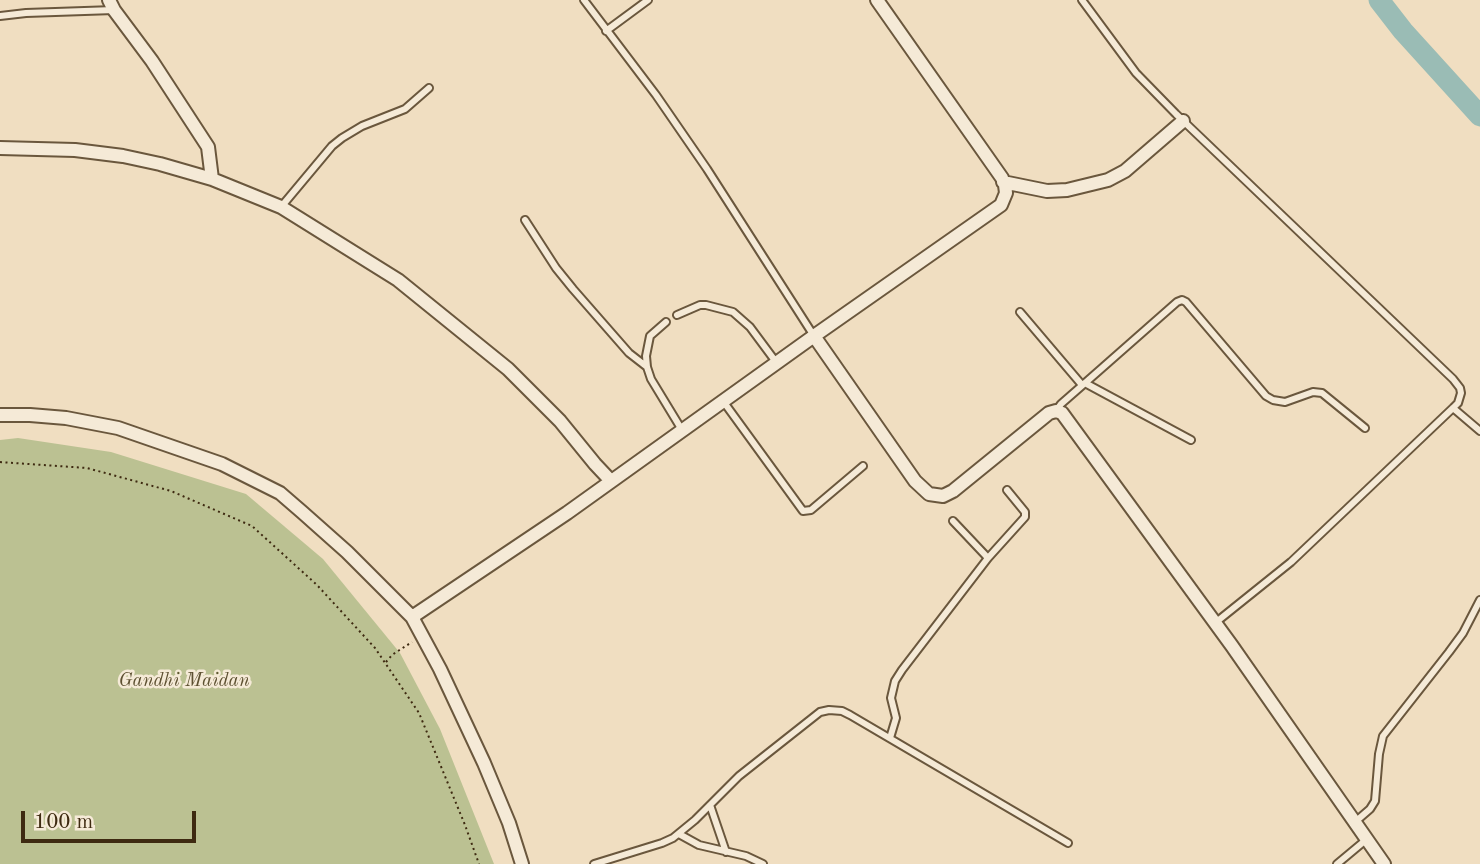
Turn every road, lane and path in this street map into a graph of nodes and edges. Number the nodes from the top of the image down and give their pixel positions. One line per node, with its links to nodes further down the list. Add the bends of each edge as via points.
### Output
1 (584, 0): 7 (lane)
2 (648, 0): 7 (lane)
3 (877, 0): 12 (street)
4 (1082, 0): 9 (lane, via 1136,73)
5 (111, 5): 6 (lane); 11 (street, via 208,147)
6 (0, 16)
7 (606, 31): 18 (lane, via 707,169)
8 (429, 88): 13 (lane, via 405,109 362,125 332,146)
9 (1183, 121): 12 (street, via 1108,180 1047,191); 23 (lane, via 1453,379 1461,393)
10 (0, 148): 11 (street, via 123,156)
11 (212, 179): 13 (street)
12 (1003, 182): 18 (street, via 1004,200 990,214)
13 (281, 207): 32 (street, via 398,281 508,369)
14 (525, 220): 20 (lane, via 573,289)
15 (1020, 312): 21 (lane)
16 (677, 316): 19 (lane, via 700,305 733,312)
17 (666, 322): 20 (lane, via 650,336)
18 (814, 336): 19 (street); 24 (street, via 915,481 929,494 943,496 953,491)
19 (776, 362): 22 (street)
20 (647, 367): 27 (lane)
21 (1083, 384): 24 (lane); 26 (lane, via 1182,300 1266,396 1285,402 1322,393); 29 (lane)
22 (723, 401): 27 (street); 31 (lane, via 803,511 811,510)
23 (1453, 408): 28 (lane); 38 (lane, via 1291,562)
24 (1056, 411): 38 (street, via 1065,416)
25 (0, 415): 37 (street, via 66,418 118,428 253,479 302,512)
26 (1364, 428)
27 (682, 430): 32 (street)
28 (1480, 431)
29 (1191, 440)
30 (0, 462): 40 (path, via 87,468 171,491 252,526 317,585)
31 (863, 466)
32 (611, 481): 37 (street)
33 (1007, 490): 35 (lane, via 1026,515)
34 (953, 521): 35 (lane)
35 (988, 558): 41 (lane, via 895,681 891,698 896,718)
36 (1480, 600): 43 (lane, via 1463,633 1383,736 1375,801)
37 (412, 617): 39 (street)
38 (1215, 622): 43 (street)
39 (422, 636): 40 (path); 49 (street, via 484,763)
40 (386, 663): 48 (path, via 418,713)
41 (890, 738): 42 (lane, via 842,711 820,712); 46 (lane)
42 (710, 804): 44 (lane); 47 (lane)
43 (1355, 822): 45 (street)
44 (679, 834): 47 (lane); 50 (lane)
45 (1367, 839): 52 (lane); 53 (street)
46 (1068, 843)
47 (726, 852): 51 (lane)
48 (479, 864)
49 (522, 864)
50 (594, 864)
51 (763, 864)
52 (1337, 864)
53 (1384, 864)

